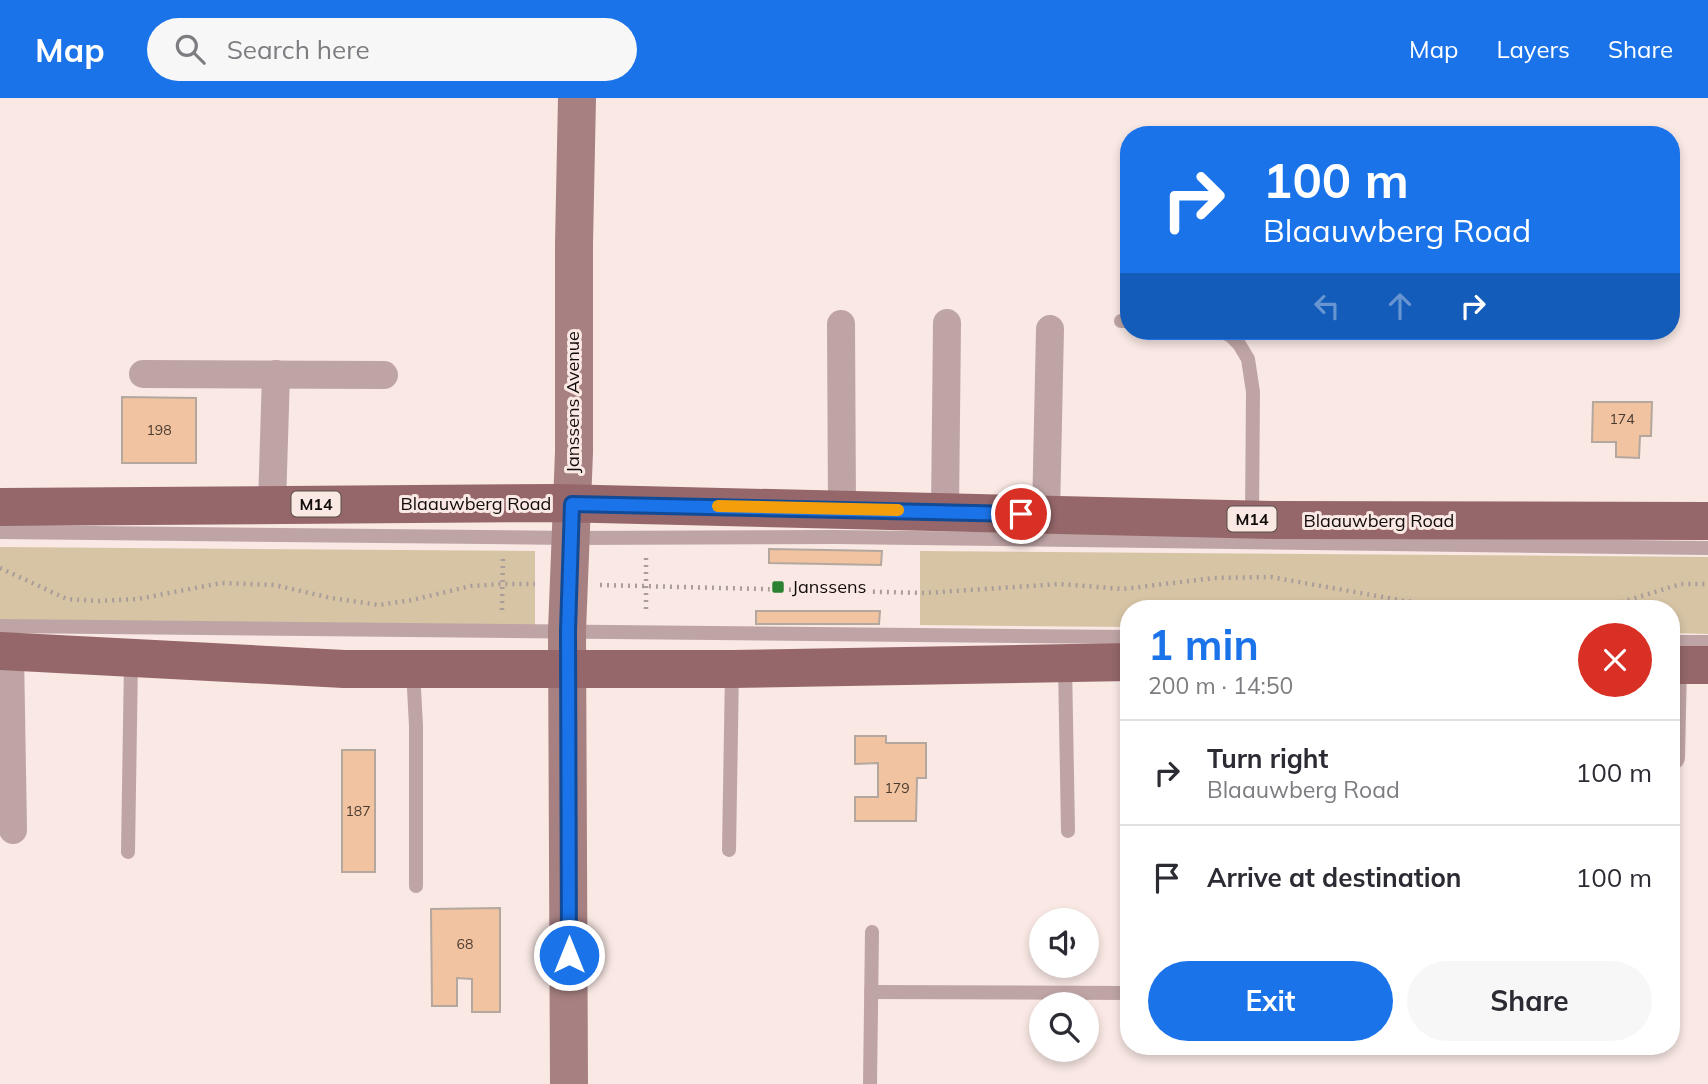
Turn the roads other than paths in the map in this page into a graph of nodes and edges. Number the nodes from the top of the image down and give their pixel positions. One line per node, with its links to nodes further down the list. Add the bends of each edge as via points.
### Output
1 (577, 98): 15 (street, Janssens Avenue)
2 (947, 323): 12 (street)
3 (841, 324): 11 (street)
4 (1050, 329): 13 (street)
5 (1235, 340): 14 (lane, via 1248,359 1253,392)
6 (143, 374): 7 (street)
7 (276, 374): 8 (street); 9 (street)
8 (384, 374)
9 (272, 505): 10 (main road, Blaauwberg Road / M14); 15 (main road, Blaauwberg Road / M14)
10 (0, 507)
11 (842, 509): 12 (main road, Blaauwberg Road / M14); 15 (main road, Blaauwberg Road / M14)
12 (945, 512): 13 (main road, Blaauwberg Road / M14)
13 (1046, 514): 14 (main road, Blaauwberg Road / M14)
14 (1252, 519): 16 (main road, Blaauwberg Road / M14)
15 (572, 521): 17 (lane); 18 (lane, via 835,537); 19 (street, Janssens Avenue)
16 (1708, 521)
17 (0, 533)
18 (1708, 548)
19 (568, 631): 20 (lane); 22 (lane); 28 (street, Janssens Avenue)
20 (1120, 637)
21 (1708, 642): 24 (lane)
22 (3, 643): 23 (main road); 30 (street)
23 (131, 657): 27 (main road); 33 (lane)
24 (1681, 659)
25 (1120, 662): 26 (main road)
26 (1065, 663): 29 (main road); 31 (lane)
27 (413, 669): 28 (main road); 34 (lane)
28 (567, 669): 29 (main road); 38 (street, Janssens Avenue)
29 (732, 669): 32 (lane)
30 (13, 830)
31 (1068, 831)
32 (729, 850)
33 (128, 852)
34 (416, 886)
35 (872, 932): 36 (lane)
36 (871, 992): 37 (lane); 39 (lane)
37 (1120, 993)
38 (569, 1084)
39 (870, 1084)

